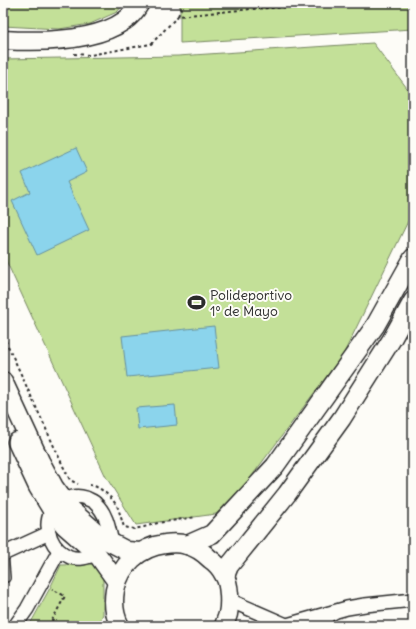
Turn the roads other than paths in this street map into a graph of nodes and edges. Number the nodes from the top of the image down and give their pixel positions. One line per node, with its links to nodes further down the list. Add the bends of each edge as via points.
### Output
1 (140, 3): 2 (main road, via 124,21 97,33 67,39)
2 (3, 40)
3 (413, 258): 9 (main road, via 375,326 275,466 212,534)
4 (413, 301): 14 (main road, via 342,418 287,494 229,566)
5 (3, 381): 7 (main road, via 54,487)
6 (3, 410): 7 (main road, via 38,487)
7 (58, 505): 8 (street, via 48,520); 11 (main road, via 71,510 112,543 127,551); 13 (main road, via 65,526)
8 (49, 533): 10 (street); 12 (street)
9 (187, 545): 11 (main road, via 156,545); 14 (main road, via 204,553)
10 (59, 551): 13 (street, via 70,557 84,558); 22 (street, via 46,586)
11 (140, 552): 16 (main road, via 126,565)
12 (4, 554): 15 (lane)
13 (97, 554): 16 (main road)
14 (225, 576): 17 (main road)
15 (6, 578)
16 (117, 582): 20 (main road, via 114,600)
17 (229, 600): 21 (street); 23 (main road)
18 (413, 600): 19 (street)
19 (347, 608): 21 (street); 24 (lane, via 331,617)
20 (116, 624)
21 (284, 625)
22 (15, 626)
23 (224, 626)
24 (322, 626)

